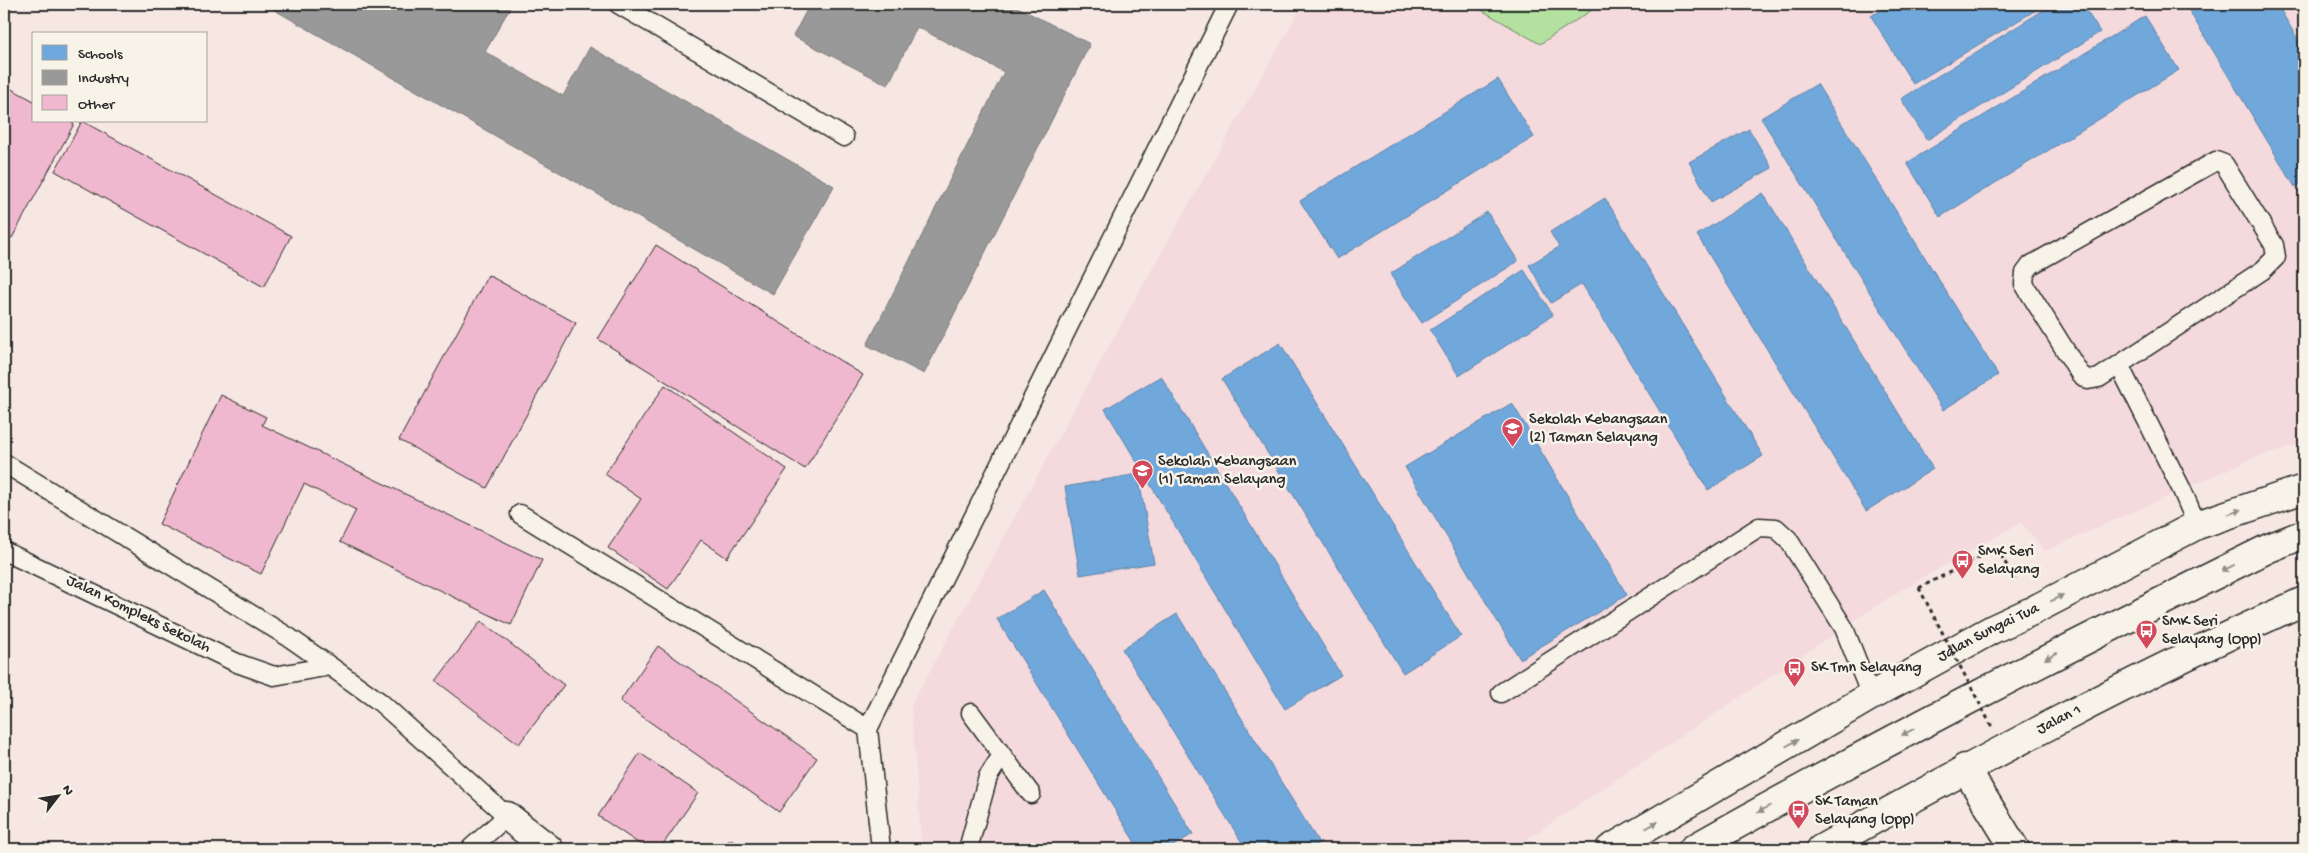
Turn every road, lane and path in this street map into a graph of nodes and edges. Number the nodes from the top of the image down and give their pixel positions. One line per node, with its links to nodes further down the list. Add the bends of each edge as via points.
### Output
1 (618, 4): 3 (lane)
2 (1228, 4): 17 (lane)
3 (844, 138)
4 (2119, 365): 4 (lane, via 2263,270 2276,257 2274,244 2224,164 2216,161 2206,165 2031,265 2025,273 2024,284 2080,374 2088,380 2099,378); 8 (lane)
5 (4, 463): 13 (lane, via 290,638)
6 (2304, 489): 8 (main road, Jalan Sungai Tua, one-way to 6)
7 (520, 514): 17 (lane)
8 (2197, 525): 12 (main road, Jalan Sungai Tua, one-way to 8)
9 (2304, 534): 28 (main road, one-way to 28, via 2269,548 2045,660)
10 (4, 551): 13 (lane, Jalan Kompleks Sekolah, via 237,663 274,676)
11 (2304, 601): 20 (main road, Jalan 1)
12 (2032, 612): 15 (main road, Jalan Sungai Tua, via 1993,629); 18 (path, bridge, via 1998,548 1919,588)
13 (330, 666): 22 (lane, via 380,702)
14 (1501, 693): 15 (lane, via 1759,527 1776,528 1788,539 1844,628)
15 (1871, 696): 27 (main road, Jalan Sungai Tua, one-way to 15)
16 (972, 713): 19 (lane)
17 (868, 729): 25 (lane)
18 (1993, 729)
19 (1002, 755): 21 (lane); 26 (lane, via 988,777)
20 (1965, 768): 29 (main road, Jalan 1); 30 (main road)
21 (1031, 794)
22 (507, 816): 23 (lane); 24 (main road)
23 (470, 849)
24 (549, 849)
25 (881, 849)
26 (968, 849)
27 (1610, 849)
28 (1693, 849)
29 (1821, 849)
30 (2015, 849)

